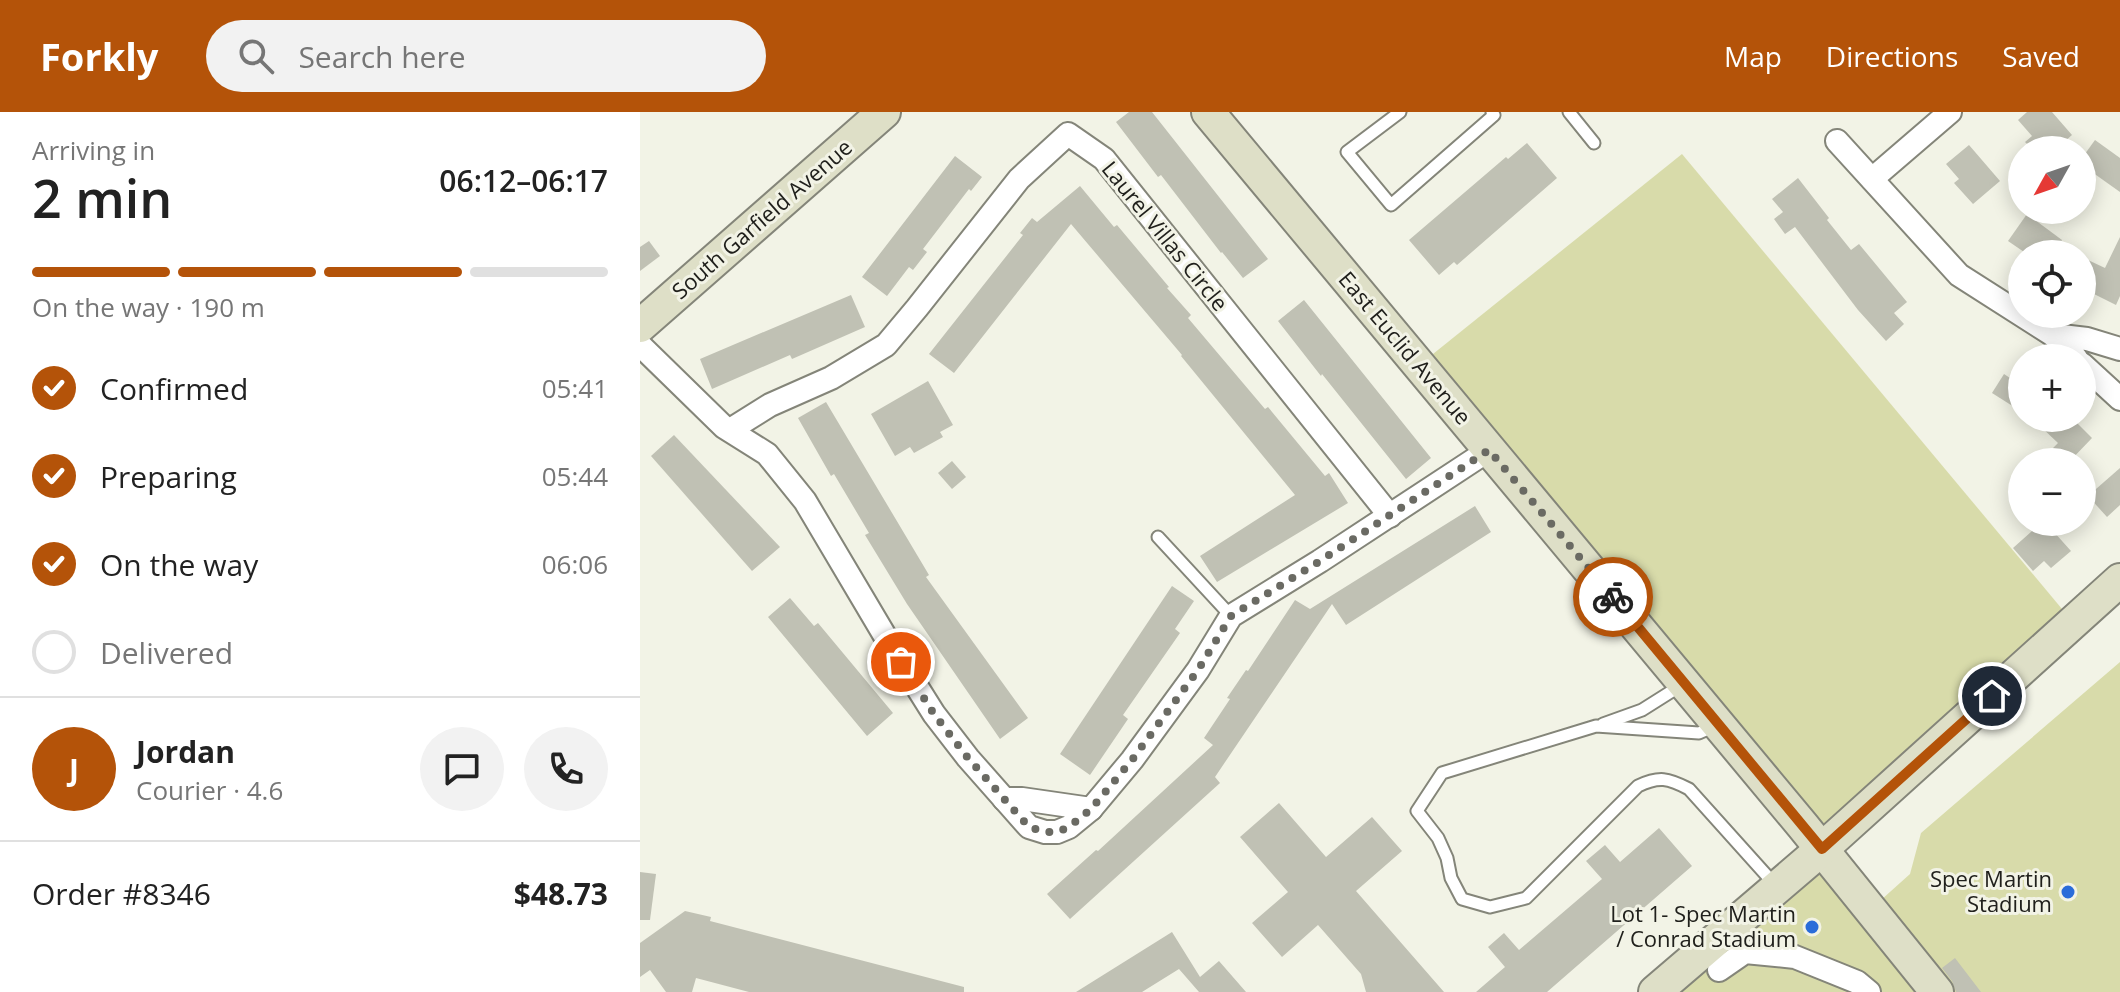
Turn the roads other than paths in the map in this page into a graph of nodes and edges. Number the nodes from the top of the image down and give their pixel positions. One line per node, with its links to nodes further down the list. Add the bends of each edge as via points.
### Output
1 (884, 112): 10 (street, South Garfield Avenue)
2 (1208, 112): 18 (street, East Euclid Avenue)
3 (1400, 112): 4 (lane, via 1347,152 1391,205)
4 (1492, 112)
5 (1569, 112): 8 (lane)
6 (1950, 112): 9 (street)
7 (1837, 141): 9 (street)
8 (1594, 143)
9 (1872, 179): 11 (street, via 1959,275)
10 (640, 326)
11 (2053, 335): 12 (street); 14 (street)
12 (2062, 344)
13 (640, 345): 17 (street)
14 (2120, 349)
15 (2096, 377): 16 (street)
16 (2120, 399)
17 (730, 430): 19 (street, Laurel Villas Circle, via 886,345 1019,179 1068,134 1104,159); 22 (street, via 767,454 805,501 934,714 1029,827 1057,832 1091,809 1198,670)
18 (1489, 450): 19 (street); 23 (street, East Euclid Avenue)
19 (1390, 516): 22 (street)
20 (1158, 537): 22 (lane)
21 (2120, 580): 26 (street)
22 (1231, 616)
23 (1684, 683): 24 (street, East Euclid Avenue); 25 (lane, via 1642,710)
24 (1719, 725): 25 (lane, via 1699,733); 26 (street, East Euclid Avenue)
25 (1596, 726): 27 (lane, via 1442,773 1417,811 1438,838 1462,899 1490,907 1526,898 1638,786 1655,778 1689,789)
26 (1822, 849): 27 (street); 31 (street, East Euclid Avenue)
27 (1777, 887): 29 (street)
28 (1719, 970): 30 (street, via 1745,952 1795,957)
29 (1655, 992)
30 (1869, 992)
31 (1937, 992)

